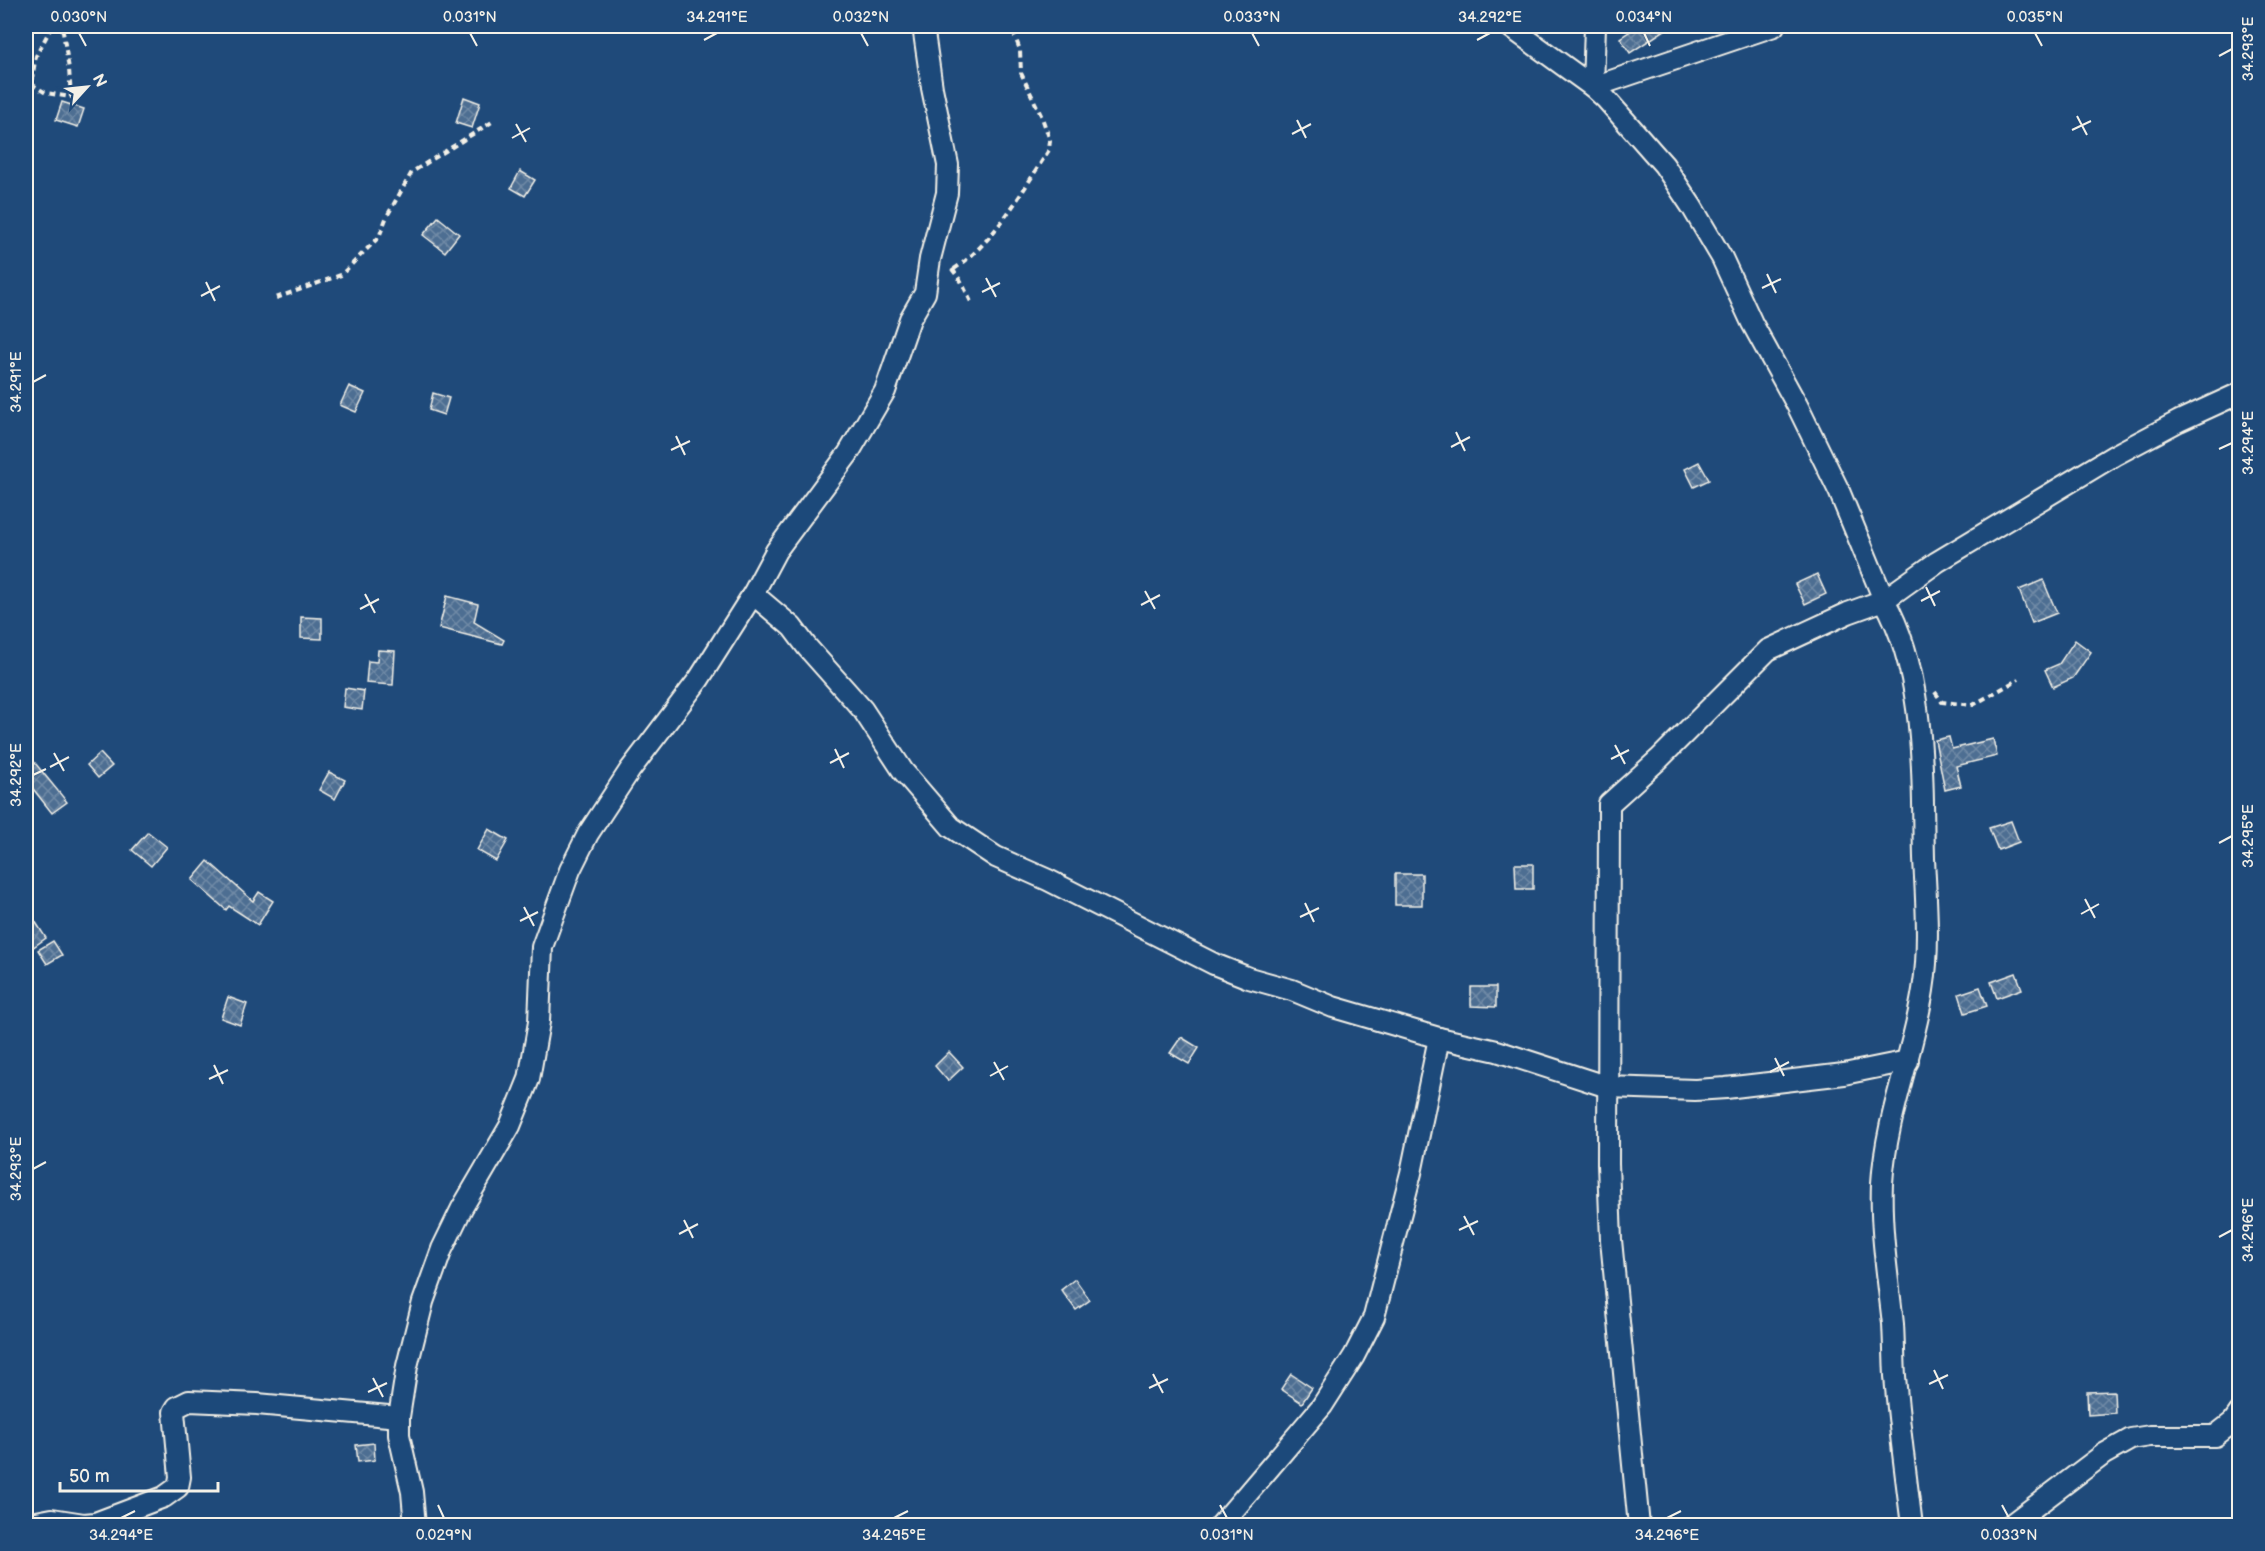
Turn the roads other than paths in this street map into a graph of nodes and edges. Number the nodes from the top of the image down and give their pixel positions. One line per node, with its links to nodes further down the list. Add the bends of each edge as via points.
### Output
1 (922, 26): 7 (street, via 948,165 947,193 925,293 910,319 885,391 848,454 776,551)
2 (1509, 26): 5 (street)
3 (1595, 26): 5 (street)
4 (1773, 26): 5 (street)
5 (1593, 87): 8 (street, via 1664,165 1722,258 1839,491)
6 (2240, 393): 8 (street, via 2115,455 1937,561)
7 (753, 594): 9 (street, via 792,627 864,710 903,771 933,808 971,842 1215,964 1333,1008); 13 (street, via 699,679 630,770 588,834 570,870 542,947 539,1022 529,1079 510,1126 442,1249 409,1355)
8 (1884, 600): 10 (street, via 1912,681 1923,802 1926,943 1923,989); 11 (street, via 1768,650 1609,804)
9 (1439, 1038): 11 (street, via 1497,1051); 16 (street, via 1412,1173 1374,1317 1322,1406)
10 (1908, 1061): 11 (street, via 1844,1074 1726,1088); 18 (street, via 1890,1123 1882,1185 1895,1375)
11 (1608, 1087): 17 (street, via 1611,1240)
12 (2240, 1412): 19 (street, via 2215,1436 2131,1439 2104,1454)
13 (399, 1417): 14 (street, via 189,1401 174,1412 180,1477 174,1491 95,1524 59,1519); 15 (street)
14 (26, 1524)
15 (415, 1526)
16 (1220, 1526)
17 (1639, 1526)
18 (1912, 1526)
19 (2009, 1526)

